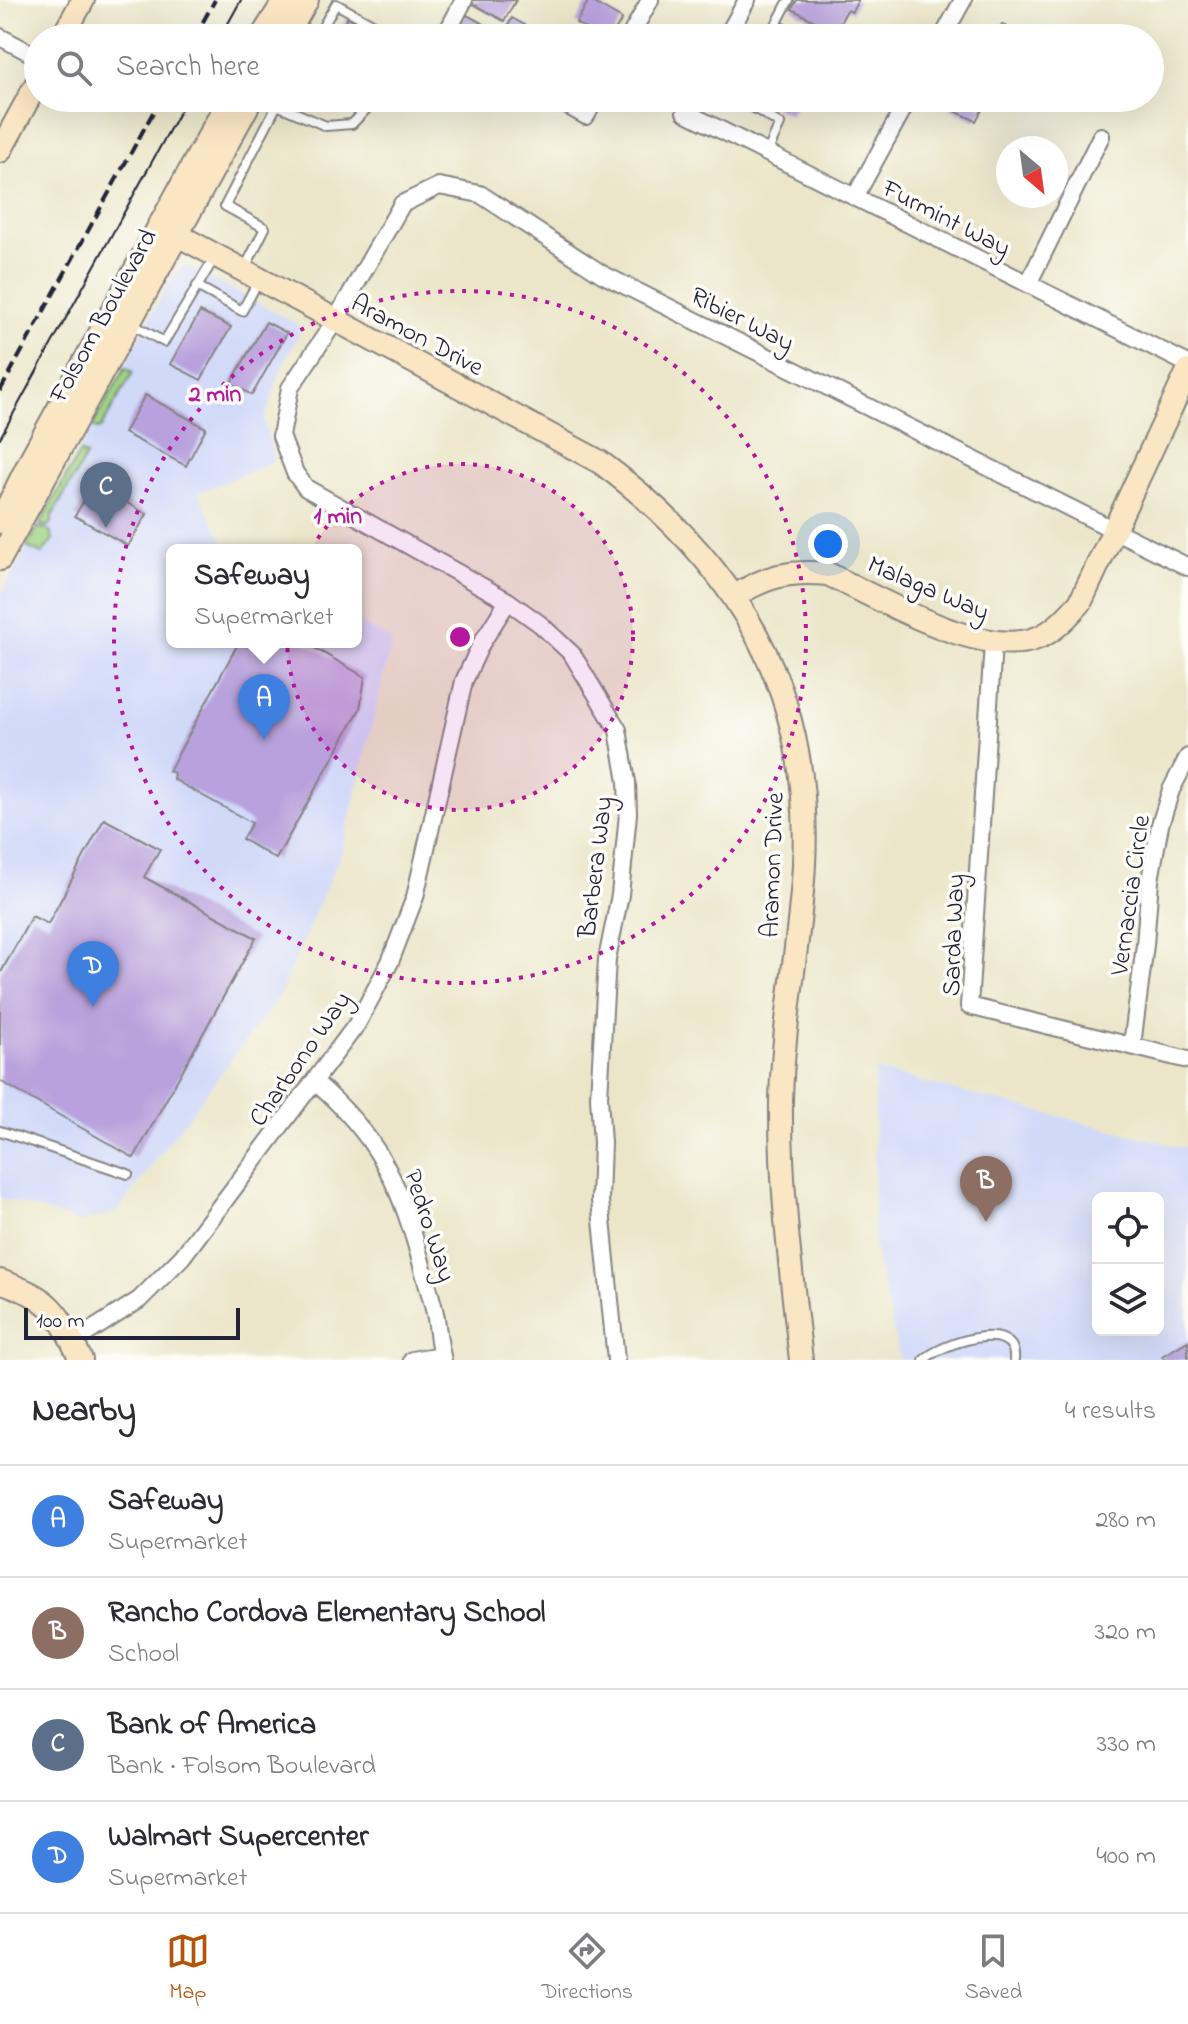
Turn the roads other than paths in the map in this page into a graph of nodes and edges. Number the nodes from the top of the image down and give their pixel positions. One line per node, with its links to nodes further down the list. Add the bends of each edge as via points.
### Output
1 (83, 0): 8 (street)
2 (307, 0): 9 (street)
3 (464, 0): 12 (street)
4 (650, 0): 13 (street)
5 (747, 0): 14 (street)
6 (789, 0): 15 (lane)
7 (963, 0): 16 (street)
8 (70, 24)
9 (290, 24)
10 (324, 24): 11 (lane, via 336,4)
11 (372, 24)
12 (451, 24)
13 (637, 24)
14 (734, 24)
15 (776, 24)
16 (950, 24)
17 (0, 37): 18 (street)
18 (24, 50)
19 (24, 107): 29 (street)
20 (224, 112): 32 (street, Folsom Boulevard)
21 (243, 112): 32 (street, Folsom Boulevard)
22 (275, 112): 34 (lane, via 225,206 265,228)
23 (299, 112): 24 (lane, via 326,126 352,124)
24 (364, 112)
25 (700, 112): 30 (street, Furmint Way)
26 (761, 112): 30 (lane, via 780,124)
27 (901, 112): 31 (street)
28 (1101, 136): 35 (street)
29 (0, 151)
30 (767, 153): 31 (street, Furmint Way)
31 (855, 197): 35 (street, Furmint Way)
32 (169, 230): 33 (street, Aramon Drive); 38 (street, Folsom Boulevard); 41 (street, Folsom Boulevard, via 33,455)
33 (216, 256): 34 (street, Aramon Drive); 36 (lane)
34 (251, 275): 36 (lane, via 242,311); 37 (street, Aramon Drive)
35 (1028, 284): 39 (street, Furmint Way)
36 (197, 286): 38 (lane, via 164,342)
37 (335, 321): 42 (street, Ribier Way, via 402,204 439,186 480,194 602,274); 45 (street, Aramon Drive, via 600,462 669,519); 46 (street, Barbera Way, via 290,388 281,436 295,473 306,488)
38 (129, 323): 43 (street, Folsom Boulevard)
39 (1188, 364)
40 (1188, 371): 42 (street, Malaga Way)
41 (0, 522)
42 (1115, 531): 44 (street, Ribier Way); 47 (street, Malaga Way, via 1070,614 1037,639)
43 (0, 559)
44 (1188, 567)
45 (735, 596): 47 (street, Malaga Way, via 772,576 828,574 936,625); 59 (street, Aramon Drive, via 766,650 788,712 806,818 781,1098 784,1207)
46 (508, 601): 51 (street, Charbono Way, via 464,681 405,928 357,1024); 58 (street, Barbera Way, via 572,654 618,730 627,782 620,895 607,959 599,1097 600,1200)
47 (993, 644): 49 (street, Sarda Way, via 969,1006)
48 (1188, 757): 49 (street, Vernaccia Circle, via 1171,790 1150,880)
49 (1132, 1045): 50 (street, Sarda Way)
50 (1188, 1060)
51 (315, 1082): 55 (street, Charbono Way, via 160,1282); 56 (street, Pedro Way, via 356,1121 395,1182 411,1222)
52 (0, 1131): 53 (lane)
53 (128, 1174)
54 (0, 1281): 55 (street, via 52,1307)
55 (77, 1351)
56 (442, 1357): 57 (street)
57 (412, 1360)
58 (616, 1360)
59 (801, 1360)
60 (924, 1360): 61 (lane, via 943,1346 994,1335 1012,1346)
61 (1014, 1360)

